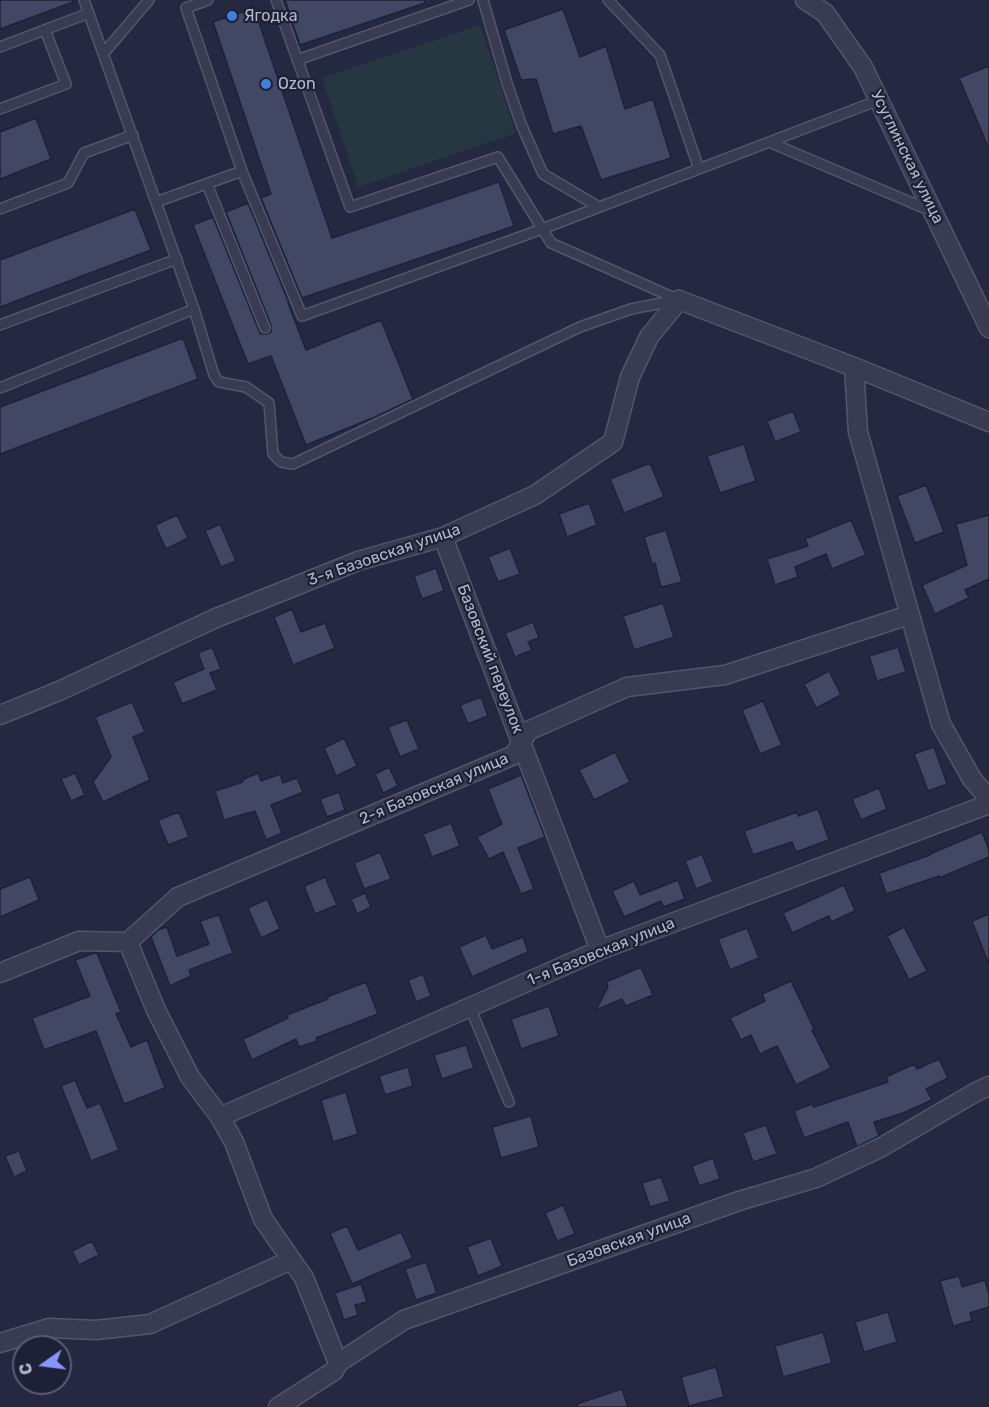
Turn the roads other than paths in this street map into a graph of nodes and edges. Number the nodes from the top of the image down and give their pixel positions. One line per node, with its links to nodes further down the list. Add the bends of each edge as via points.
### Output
1 (84, 0): 10 (lane)
2 (149, 0): 13 (lane)
3 (208, 0): 9 (lane)
4 (276, 0): 14 (lane)
5 (469, 0): 14 (lane)
6 (483, 0): 23 (lane, via 521,124 543,174)
7 (608, 0): 19 (lane, via 660,55)
8 (805, 0): 15 (street, Усуглинская улица, via 825,13 863,67)
9 (185, 4): 20 (lane)
10 (89, 13): 11 (lane); 13 (lane)
11 (45, 30): 12 (lane); 16 (lane, via 66,84)
12 (0, 47)
13 (103, 54): 17 (lane)
14 (297, 60): 26 (lane, via 350,207 498,157)
15 (879, 100): 18 (lane); 25 (street, Усуглинская улица)
16 (0, 109)
17 (133, 135): 22 (lane); 24 (lane, via 84,153 68,183)
18 (769, 142): 19 (lane); 25 (lane)
19 (699, 169): 23 (lane)
20 (242, 171): 21 (lane); 26 (lane, via 302,316)
21 (207, 184): 22 (lane); 31 (lane)
22 (156, 202): 27 (lane)
23 (599, 207): 26 (lane)
24 (0, 209)
25 (933, 212): 32 (street, Усуглинская улица)
26 (542, 228): 28 (lane, via 551,243)
27 (177, 260): 29 (lane); 30 (lane)
28 (679, 300): 29 (lane, via 631,309 580,327 293,464 281,462 273,454 269,403 246,387 219,382 214,375); 33 (street); 36 (street, 3-я Базовская улица, via 649,337 630,377 613,442 535,495)
29 (194, 309): 34 (lane)
30 (0, 325)
31 (265, 328)
32 (989, 328)
33 (854, 367): 35 (street); 37 (street, via 858,432)
34 (0, 388)
35 (989, 422)
36 (443, 537): 38 (street, 3-я Базовская улица, via 358,561 238,609); 39 (street, Базовский переулок)
37 (909, 615): 39 (street, 2-я Базовская улица, via 725,675 627,687 528,731); 40 (street, via 941,724 972,779)
38 (0, 715)
39 (521, 743): 42 (street, 2-я Базовская улица, via 514,755 178,897); 43 (street, Базовский переулок)
40 (989, 799)
41 (989, 804): 43 (street, 1-я Базовская улица)
42 (128, 942): 44 (street, via 79,941); 48 (street, via 190,1077)
43 (600, 950): 45 (street, 1-я Базовская улица)
44 (0, 973)
45 (470, 1007): 47 (lane); 48 (street, 1-я Базовская улица)
46 (989, 1086): 51 (street, Базовская улица, via 880,1148 816,1178 739,1201 404,1320)
47 (509, 1102)
48 (220, 1117): 49 (street, via 234,1142 263,1219)
49 (291, 1260): 50 (street, via 150,1324 96,1330 49,1328); 51 (street, via 304,1278)
50 (0, 1343)
51 (336, 1367): 52 (street, Базовская улица)
52 (278, 1407)

